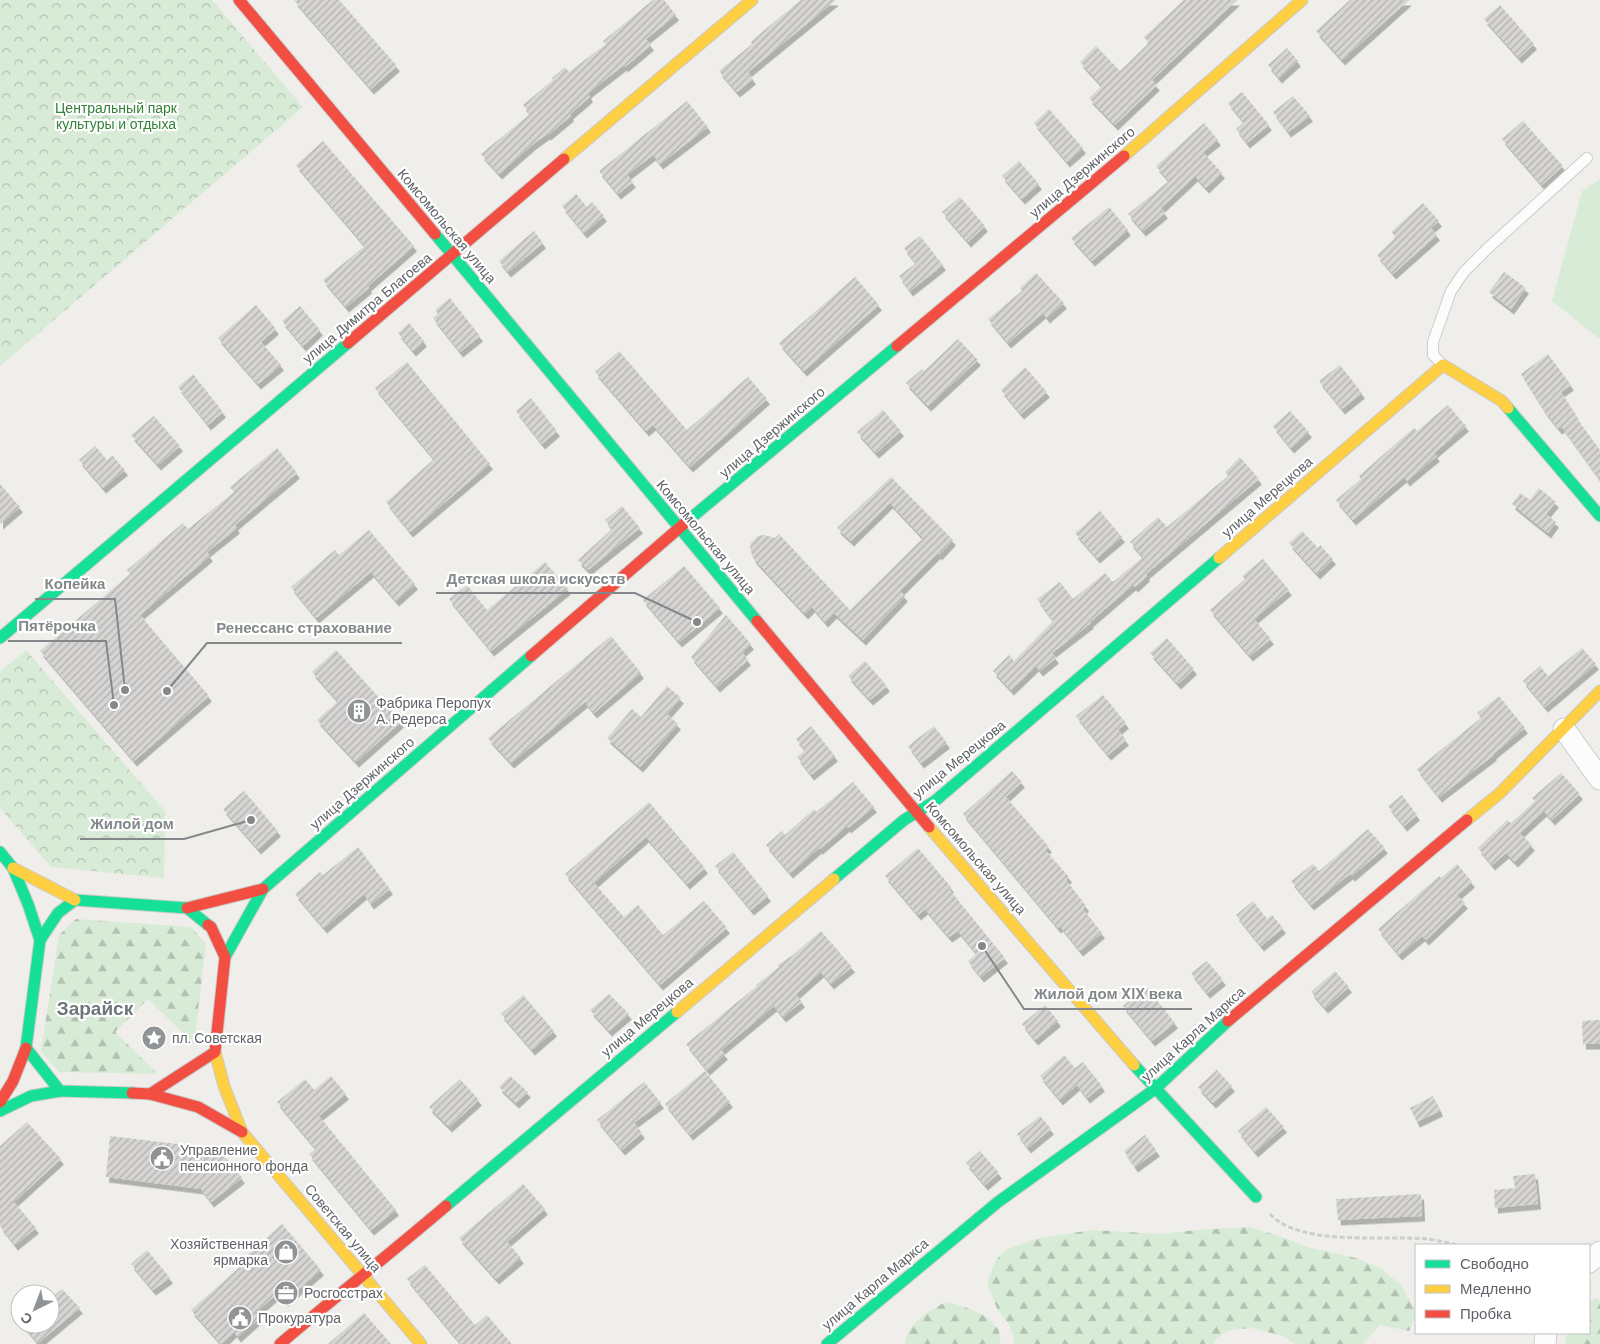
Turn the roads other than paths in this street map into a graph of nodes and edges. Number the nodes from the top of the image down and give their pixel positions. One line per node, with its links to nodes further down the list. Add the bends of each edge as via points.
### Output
1 (239, 0): 5 (street, Комсомольская улица)
2 (752, 0): 5 (street, улица Димитра Благоева)
3 (1302, 0): 8 (street, улица Дзержинского, via 1154,131)
4 (1587, 158): 6 (lane, via 1464,272 1451,291 1433,342 1433,355)
5 (452, 256): 8 (street, Комсомольская улица); 9 (street, улица Димитра Благоева)
6 (1443, 365): 7 (street, via 1502,401); 13 (street, улица Мерецкова, via 935,801)
7 (1600, 516)
8 (680, 529): 13 (street, Комсомольская улица); 16 (street, улица Дзержинского)
9 (0, 638)
10 (1600, 691): 11 (street, улица Карла Маркса)
11 (1564, 729): 12 (street); 23 (street, улица Карла Маркса, via 1500,793 1244,1007)
12 (1600, 779)
13 (916, 812): 23 (street, Комсомольская улица); 32 (street, улица Мерецкова)
14 (0, 852): 15 (street)
15 (13, 868): 17 (street); 19 (street)
16 (263, 889): 18 (street, улица Дзержинского); 20 (street, улица Дзержинского)
17 (75, 900): 18 (street, улица Дзержинского); 19 (street, via 58,913)
18 (187, 908): 20 (street, via 211,927)
19 (40, 940): 21 (street)
20 (225, 957): 22 (street)
21 (26, 1048): 24 (street); 26 (street, via 13,1081)
22 (215, 1052): 25 (street); 28 (street, Советская улица)
23 (1155, 1089): 29 (street, Комсомольская улица); 35 (street, улица Карла Маркса, via 998,1202)
24 (60, 1091): 25 (street, Советская улица); 27 (street, via 31,1096)
25 (150, 1094): 28 (street, Советская улица, via 198,1107)
26 (0, 1102)
27 (0, 1111)
28 (242, 1132): 32 (street, Советская улица)
29 (1256, 1197)
30 (1600, 1252): 31 (street)
31 (1590, 1261)
32 (363, 1275): 33 (street, улица Мерецкова); 34 (street, Советская улица)
33 (280, 1344)
34 (421, 1344)
35 (827, 1344)

